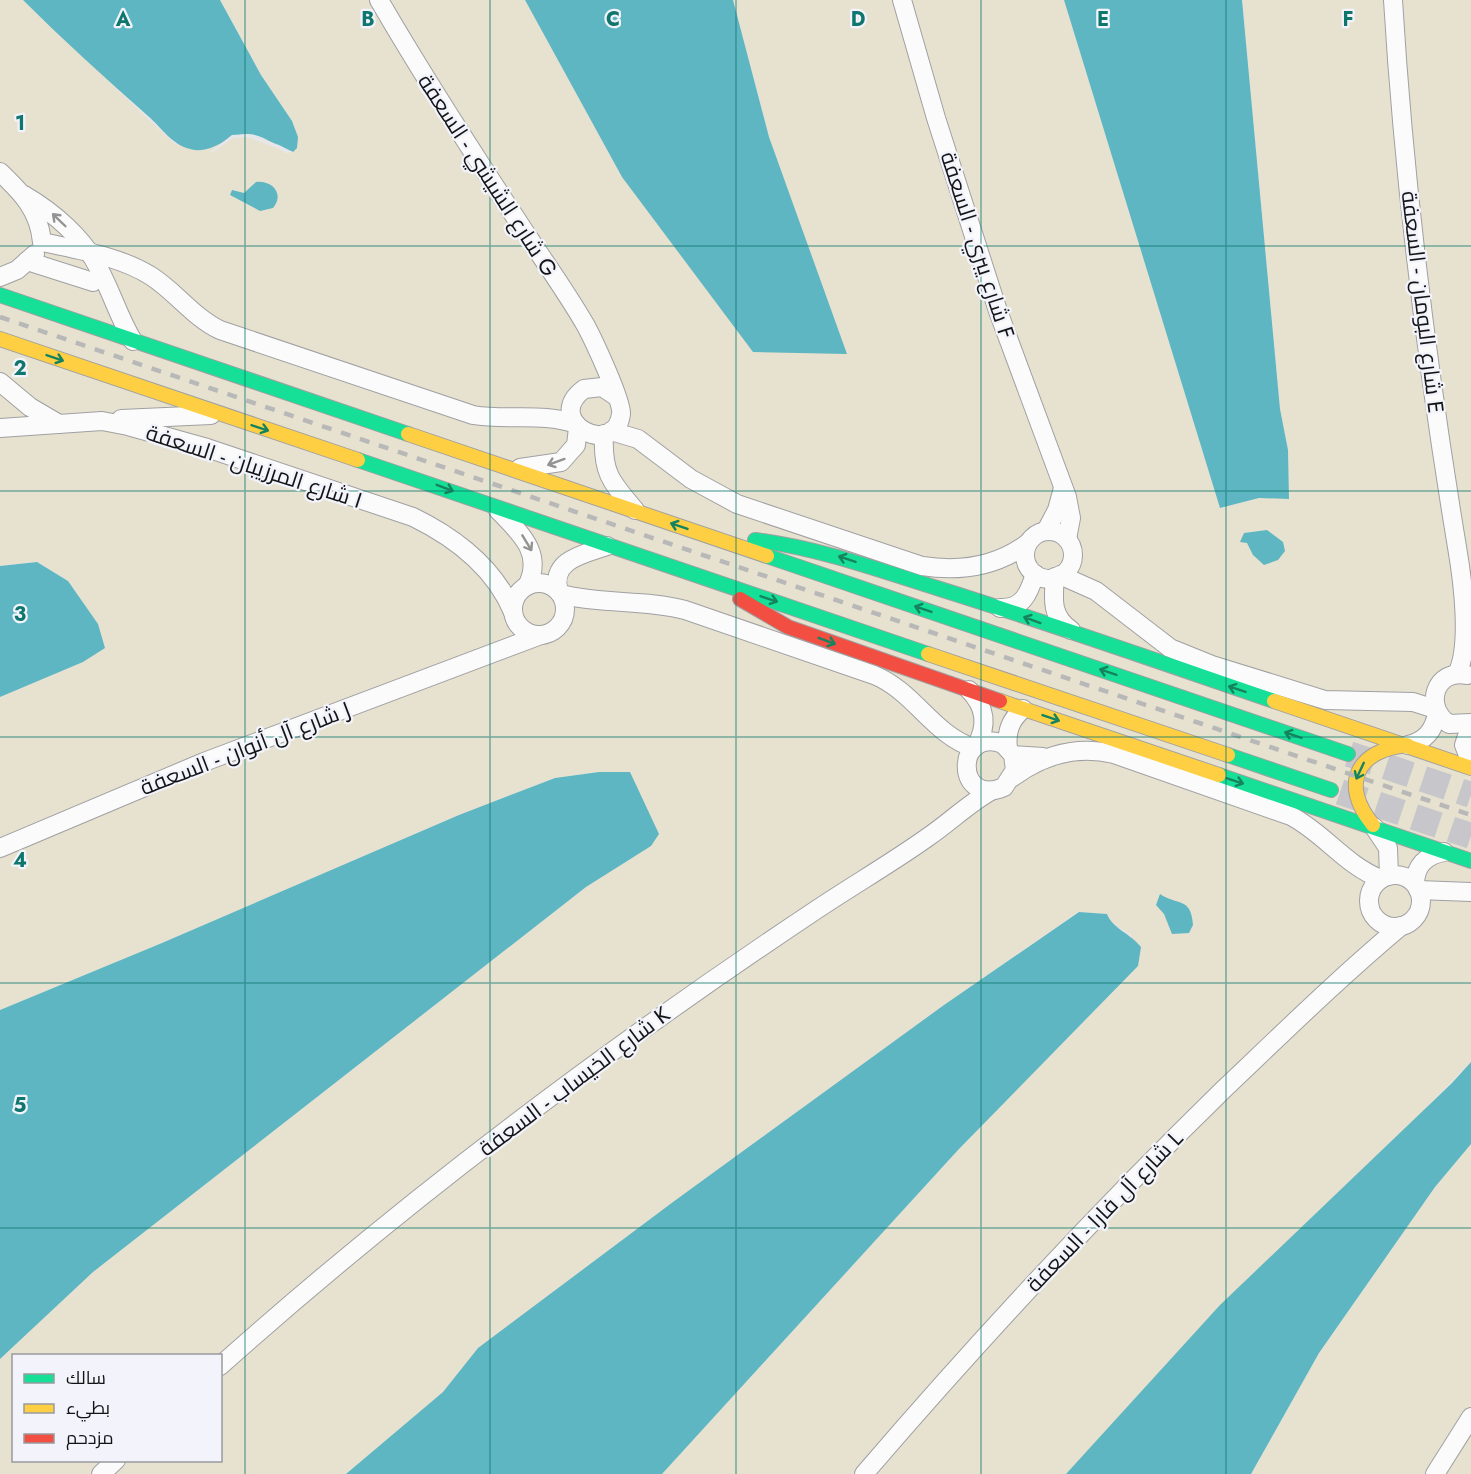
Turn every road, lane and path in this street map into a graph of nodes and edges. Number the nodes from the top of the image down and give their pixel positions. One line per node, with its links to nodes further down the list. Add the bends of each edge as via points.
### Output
1 (379, 0): 15 (street, شارع الشيشي - السعفة G, via 584,323)
2 (902, 0): 28 (street, شارع يبري - السعفة F, via 966,215)
3 (1393, 0): 46 (street, شارع البومان - السعفة E, via 1417,267)
4 (0, 172): 5 (street)
5 (24, 195): 6 (street, via 35,212); 7 (street, one-way to 5, via 59,219)
6 (42, 242): 7 (street); 8 (street)
7 (88, 253): 10 (street); 14 (street); 20 (street, via 150,276 220,330 460,412)
8 (27, 261): 9 (street); 10 (street)
9 (0, 277)
10 (93, 282): 12 (street)
11 (0, 295): 12 (main road)
12 (115, 335): 14 (main road)
13 (0, 339): 19 (main road, one-way to 19)
14 (133, 341): 27 (main road)
15 (596, 350): 17 (street, via 595,369); 18 (street, شارع الشيشي - السعفة G)
16 (0, 382): 22 (street)
17 (583, 392): 18 (street, via 602,387); 20 (street, via 556,408); 23 (street, via 572,409)
18 (619, 402): 25 (street, via 620,420); 26 (street, شارع الشيشي - السعفة G)
19 (220, 415): 21 (street); 29 (main road, one-way to 29, via 406,474)
20 (525, 417): 23 (street, via 556,418)
21 (102, 421): 22 (street, شارع المرزيبان - السعفة I); 38 (street, شارع المرزيبان - السعفة I, via 181,440 413,517 459,544)
22 (59, 424): 24 (street, شارع المرزيبان - السعفة I)
23 (577, 426): 25 (street, via 590,435); 27 (street, one-way to 27, via 573,452 561,462)
24 (0, 428)
25 (608, 432): 26 (street, via 629,435); 30 (street, via 603,455 606,472)
26 (646, 444): 37 (street, via 691,479 737,504 922,566)
27 (512, 469): 30 (main road)
28 (1063, 488): 31 (street); 33 (street, شارع يبري - السعفة F, via 1070,508)
29 (497, 509): 35 (main road); 42 (street, one-way to 42, via 532,551 533,569)
30 (637, 512): 32 (main road, one-way to 30)
31 (1047, 531): 33 (street); 34 (street)
32 (717, 539): 47 (main road, one-way to 32, via 812,549 765,541); 64 (main road, one-way to 32)
33 (1067, 539): 36 (street)
34 (1028, 543): 37 (street); 39 (street, via 1025,555)
35 (607, 546): 41 (main road); 43 (street, via 566,561 557,576)
36 (1073, 557): 40 (street, via 1069,568); 44 (street)
37 (981, 566): 39 (street)
38 (488, 570): 42 (street, شارع المرزيبان - السعفة I, via 508,584); 48 (street, شارع المرزيبان - السعفة I)
39 (1032, 571): 40 (street); 47 (street, via 1029,592 1022,601 1012,608)
40 (1058, 576): 44 (street, via 1084,585); 51 (street, via 1053,603 1058,618)
41 (721, 583): 55 (main road, one-way to 55, via 759,612 788,627); 70 (main road, one-way to 70)
42 (525, 587): 43 (street, via 548,584); 48 (street, via 515,598)
43 (560, 593): 45 (street); 49 (street, via 565,607)
44 (1106, 599): 56 (street, via 1158,640 1212,665 1305,696 1345,702)
45 (607, 602): 49 (street, via 583,608); 60 (street, via 657,604 685,610 874,675 893,683)
46 (1469, 607): 53 (street, شارع البومان - السعفة E, via 1469,652)
47 (1000, 608): 51 (main road, one-way to 47)
48 (514, 616): 50 (street, via 525,631); 52 (street, via 506,638)
49 (562, 621): 50 (street)
50 (541, 635): 52 (street, شارع آل أنوان - السعفة J)
51 (1086, 639): 61 (main road, one-way to 51)
52 (491, 654): 75 (street, شارع آل أنوان - السعفة J, via 204,762)
53 (1464, 676): 54 (street, via 1447,677)
54 (1437, 686): 56 (street); 58 (street)
55 (969, 690): 57 (main road); 62 (street, via 983,712 983,730)
56 (1398, 702): 58 (street, via 1421,704)
57 (1023, 709): 63 (street, via 1008,731); 73 (main road, one-way to 73)
58 (1436, 711): 59 (street, via 1449,723); 61 (street, via 1435,722 1425,738)
59 (1471, 723): 66 (street, via 1464,745)
60 (942, 730): 62 (street); 68 (street)
61 (1408, 746): 67 (main road); 73 (main road, one-way to 73, via 1384,747 1373,753 1358,772 1355,795 1364,817)
62 (975, 747): 63 (street, via 989,741); 68 (street, via 967,758)
63 (1010, 752): 65 (street); 69 (street, via 1015,762)
64 (1348, 754)
65 (1049, 757): 69 (street); 77 (street, via 1102,751 1257,804 1303,822)
66 (1471, 763)
67 (1471, 768)
68 (966, 773): 71 (street, via 976,787); 72 (street, شارع الخيساب - السعفة K, via 960,800)
69 (1012, 777): 71 (street, via 1004,787)
70 (1331, 789)
71 (991, 791): 72 (street, شارع الخيساب - السعفة K)
72 (946, 822): 87 (street, شارع الخيساب - السعفة K, via 575,1078 403,1212)
73 (1373, 825): 76 (main road); 79 (street, via 1388,848)
74 (1471, 847): 76 (main road)
75 (0, 848)
76 (1444, 852): 78 (main road); 80 (street, via 1422,862 1415,876)
77 (1349, 861): 79 (street); 82 (street)
78 (1471, 861)
79 (1385, 877): 80 (street, via 1403,876); 82 (street)
80 (1417, 887): 81 (street); 83 (street)
81 (1466, 892): 83 (street)
82 (1369, 897): 84 (street)
83 (1418, 912): 85 (street)
84 (1374, 917): 85 (street, via 1386,925); 86 (street, شارع آل فارا - السعفة L, via 1371,942)
85 (1401, 926): 86 (street, شارع آل فارا - السعفة L)
86 (1359, 964): 91 (street, شارع آل فارا - السعفة L, via 1109,1204)
87 (222, 1364)
88 (1471, 1418): 92 (street)
89 (115, 1462): 90 (street)
90 (101, 1474)
91 (864, 1474)
92 (1435, 1474)

